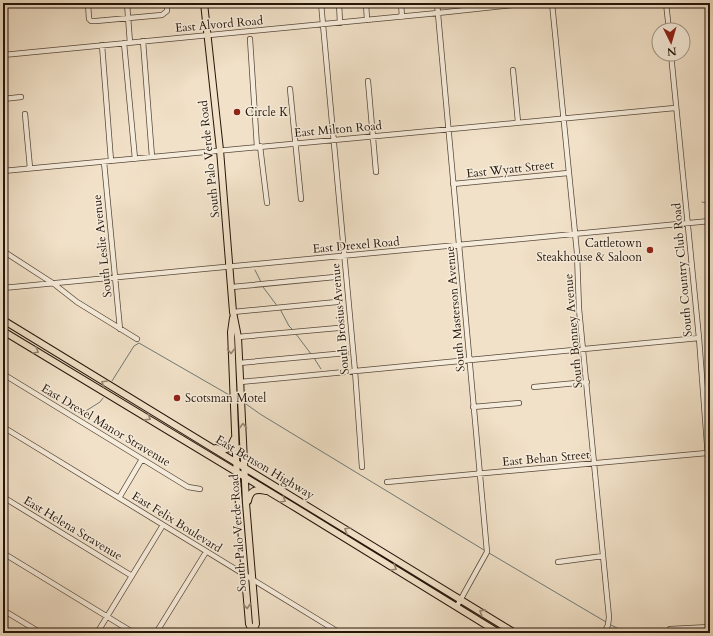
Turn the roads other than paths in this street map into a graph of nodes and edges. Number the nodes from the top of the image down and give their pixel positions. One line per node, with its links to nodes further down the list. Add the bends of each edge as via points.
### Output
1 (88, 3): 15 (street, via 90,22)
2 (127, 3): 15 (street)
3 (167, 3): 15 (street, via 168,14)
4 (204, 3): 20 (main road, South Palo Verde Road)
5 (321, 3): 19 (street, South Brosius Avenue)
6 (339, 3): 18 (street)
7 (366, 3): 16 (street)
8 (401, 3): 14 (street)
9 (437, 3): 13 (street, South Masterson Avenue)
10 (532, 3): 13 (street, East Alvord Road)
11 (552, 3): 35 (street, South Bonney Avenue)
12 (666, 3): 17 (street)
13 (438, 13): 14 (street, East Alvord Road); 37 (street, South Masterson Avenue)
14 (402, 17): 16 (street, East Alvord Road)
15 (128, 19): 23 (street)
16 (367, 20): 18 (street, East Alvord Road)
17 (668, 22)
18 (340, 23): 19 (street, East Alvord Road)
19 (323, 24): 20 (street, East Alvord Road); 39 (street, South Brosius Avenue)
20 (207, 35): 22 (street, East Alvord Road); 42 (main road, South Palo Verde Road)
21 (250, 39): 41 (street)
22 (143, 41): 23 (street, East Alvord Road); 43 (street)
23 (130, 42): 24 (street, East Alvord Road)
24 (124, 43): 25 (street, East Alvord Road); 44 (street)
25 (102, 45): 26 (street, East Alvord Road); 45 (street)
26 (3, 55)
27 (672, 62): 33 (street, South Country Club Road)
28 (513, 70): 36 (street)
29 (368, 81): 38 (street)
30 (290, 89): 40 (street)
31 (21, 97): 32 (street)
32 (3, 99)
33 (676, 108): 35 (street, East Milton Road); 55 (street, South Country Club Road)
34 (26, 114): 47 (street)
35 (563, 118): 36 (street, East Milton Road); 50 (street, South Bonney Avenue)
36 (518, 122): 37 (street, East Milton Road)
37 (449, 129): 38 (street, East Milton Road); 51 (street, South Masterson Avenue)
38 (373, 137): 39 (street, East Milton Road); 49 (street)
39 (334, 140): 40 (street, East Milton Road); 59 (street, South Brosius Avenue)
40 (295, 143): 41 (street, East Milton Road); 52 (street)
41 (259, 147): 42 (street, East Milton Road); 53 (street)
42 (220, 150): 43 (street, East Milton Road); 60 (main road, South Palo Verde Road)
43 (152, 157): 44 (street, East Milton Road)
44 (135, 159): 45 (street, East Milton Road)
45 (111, 161): 46 (street, East Milton Road)
46 (104, 162): 47 (street, East Milton Road); 62 (street, South Leslie Avenue)
47 (30, 168): 48 (street, East Milton Road)
48 (3, 171)
49 (376, 172)
50 (568, 173): 51 (street, East Wyatt Street); 56 (street, South Bonney Avenue)
51 (454, 184): 57 (street, South Masterson Avenue)
52 (301, 199)
53 (267, 203)
54 (710, 222): 55 (street, East Drexel Road)
55 (688, 223): 56 (street, East Drexel Road); 73 (street, South Country Club Road)
56 (575, 234): 57 (street, East Drexel Road); 75 (street, South Bonney Avenue)
57 (460, 246): 59 (street, East Drexel Road); 77 (street, South Masterson Avenue)
58 (3, 251): 63 (street)
59 (344, 256): 60 (street, East Drexel Road); 79 (street, South Brosius Avenue)
60 (230, 267): 62 (street, East Drexel Road); 64 (main road, South Palo Verde Road)
61 (335, 277): 64 (street)
62 (116, 278): 63 (street, East Drexel Road); 70 (street, South Leslie Avenue)
63 (54, 284): 65 (street, East Drexel Road); 70 (street)
64 (232, 287): 67 (main road, South Palo Verde Road)
65 (3, 288)
66 (337, 302): 67 (street)
67 (233, 312): 72 (main road, South Palo Verde Road); 87 (main road, South Palo Verde Road, one-way to 87, via 231,332)
68 (3, 320): 88 (main road, East Benson Highway, one-way to 68)
69 (338, 328): 72 (street)
70 (120, 329): 74 (street)
71 (3, 331): 95 (main road, East Benson Highway, one-way to 95)
72 (238, 337): 78 (main road, South Palo Verde Road)
73 (699, 338): 75 (street); 89 (street, South Country Club Road)
74 (137, 339)
75 (584, 349): 77 (street); 82 (street, South Bonney Avenue)
76 (346, 353): 78 (street)
77 (469, 360): 79 (street); 85 (street, South Masterson Avenue)
78 (239, 363): 81 (main road, South Palo Verde Road)
79 (355, 371): 81 (street); 93 (street, South Brosius Avenue)
80 (3, 374): 90 (street, East Drexel Manor Stravenue)
81 (240, 382): 94 (main road, South Palo Verde Road, one-way to 81)
82 (587, 382): 83 (street); 92 (street, South Bonney Avenue)
83 (534, 387)
84 (519, 403): 85 (street)
85 (473, 407): 96 (street, South Masterson Avenue)
86 (3, 427): 103 (street, East Felix Boulevard)
87 (235, 436): 88 (main road, via 230,448 226,450); 91 (main road, South Palo Verde Road)
88 (206, 444): 91 (main road, East Benson Highway)
89 (707, 453): 92 (street, East Behan Street); 99 (street, South Country Club Road)
90 (142, 459): 100 (street, East Drexel Manor Stravenue, via 188,487); 103 (street)
91 (237, 463): 94 (main road, East Benson Highway); 95 (main road, South Palo Verde Road)
92 (595, 464): 96 (street, East Behan Street); 110 (street, South Bonney Avenue)
93 (362, 467)
94 (245, 468): 97 (main road, South Palo Verde Road); 106 (main road, East Benson Highway, one-way to 94)
95 (237, 473): 97 (main road, East Benson Highway); 112 (main road, South Palo Verde Road)
96 (480, 474): 98 (street, East Behan Street); 115 (street, South Masterson Avenue, via 487,552)
97 (245, 477): 101 (main road, East Benson Highway); 104 (main road, South Palo Verde Road)
98 (387, 482)
99 (710, 484)
100 (200, 489)
101 (271, 493): 104 (main road, via 253,491 249,495); 107 (main road, East Benson Highway, one-way to 107)
102 (3, 497): 113 (street, East Helena Stravenue)
103 (119, 498): 105 (street, East Felix Boulevard)
104 (247, 509): 114 (main road, South Palo Verde Road)
105 (163, 525): 108 (street, East Felix Boulevard); 113 (street)
106 (368, 543): 107 (main road); 115 (main road, East Benson Highway)
107 (364, 550): 116 (main road, East Benson Highway, one-way to 116)
108 (206, 552): 112 (street, East Felix Boulevard); 125 (street)
109 (3, 553): 118 (street)
110 (603, 556): 111 (street); 129 (street, South Bonney Avenue, via 609,617)
111 (558, 562)
112 (245, 575): 114 (street, East Felix Boulevard); 121 (main road, South Palo Verde Road, one-way to 121, via 249,624)
113 (132, 576): 118 (street)
114 (252, 580): 121 (main road, South Palo Verde Road, via 256,624); 126 (street, East Felix Boulevard)
115 (461, 599): 116 (street, South Masterson Avenue); 128 (main road, East Benson Highway, one-way to 115)
116 (457, 606): 127 (main road, East Benson Highway)
117 (3, 610): 122 (street)
118 (107, 617): 123 (street); 124 (street)
119 (710, 627): 120 (street)
120 (670, 629)
121 (253, 632)
122 (41, 633)
123 (97, 633)
124 (134, 633)
125 (156, 633)
126 (340, 633)
127 (499, 633)
128 (515, 633)
129 (604, 633)

